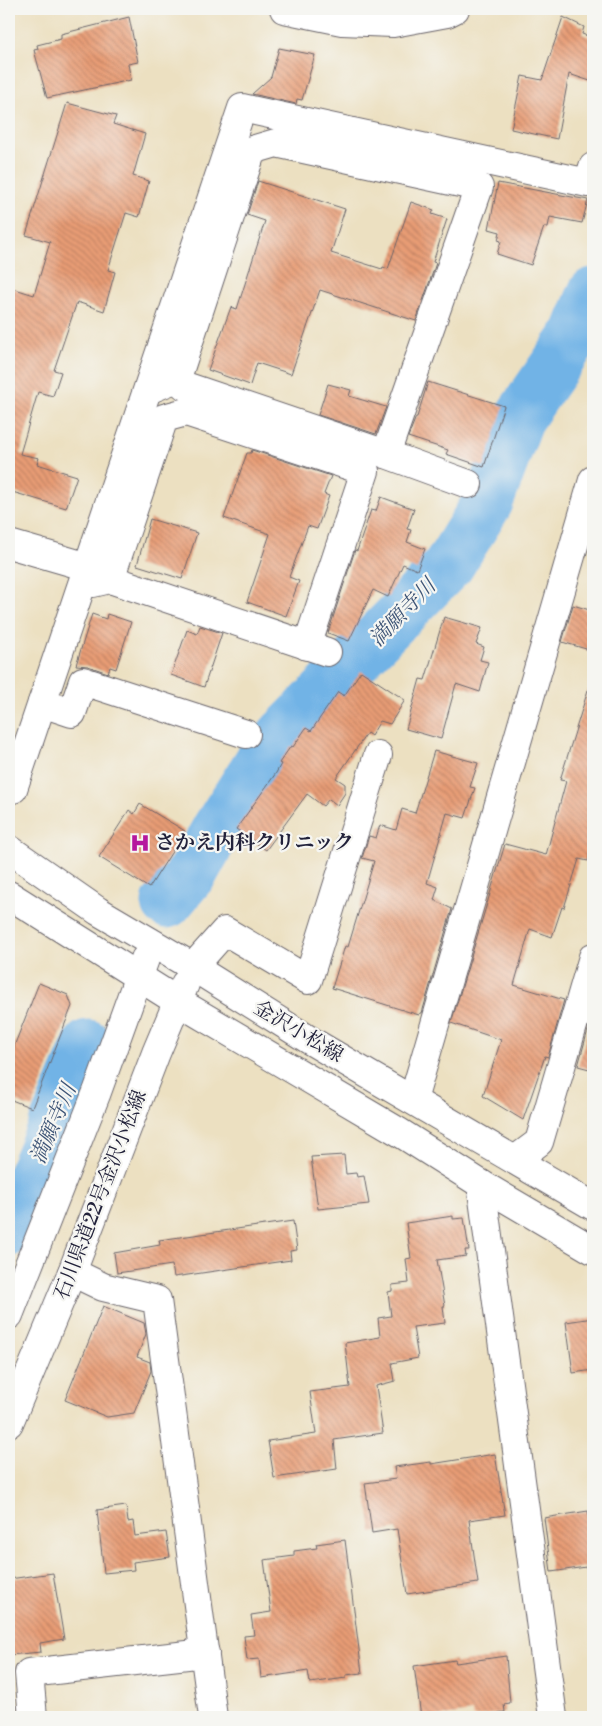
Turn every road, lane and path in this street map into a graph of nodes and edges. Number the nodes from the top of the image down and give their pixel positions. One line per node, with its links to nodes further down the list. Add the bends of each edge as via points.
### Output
1 (284, 9): 3 (street, via 342,21)
2 (454, 9): 3 (street, via 447,14)
3 (392, 16)
4 (593, 167): 6 (street, via 588,183 242,108)
5 (177, 378): 6 (street); 7 (street, via 185,386); 7 (street, via 252,150 276,143 479,187)
6 (148, 390): 11 (street)
7 (386, 454): 9 (street)
8 (593, 480): 23 (street)
9 (468, 484)
10 (9, 544): 11 (street)
11 (93, 577): 11 (street, via 317,649 365,471 186,412 164,418); 12 (street)
12 (42, 703): 13 (street, via 72,713 83,681); 15 (street)
13 (246, 734)
14 (378, 755): 20 (street, 石川県道22号金沢小松線, via 308,980 225,931)
15 (10, 793)
16 (9, 849): 18 (street, 金沢小松線, via 98,911)
17 (9, 895): 21 (street, 金沢小松線)
18 (152, 943): 20 (street, 金沢小松線); 21 (street, 石川県道22号金沢小松線)
19 (593, 957): 24 (street, via 539,1142)
20 (192, 967): 22 (street, 石川県道22号金沢小松線); 23 (street, 金沢小松線, via 311,1042)
21 (138, 976): 22 (street, 金沢小松線); 29 (street, 石川県道22号金沢小松線)
22 (177, 1001): 25 (street, 金沢小松線); 28 (street, 石川県道22号金沢小松線)
23 (413, 1100): 24 (street, 金沢小松線)
24 (515, 1160): 26 (street, 金沢小松線)
25 (481, 1184): 27 (street, 金沢小松線); 34 (street)
26 (593, 1206)
27 (593, 1250)
28 (72, 1272): 30 (street, 石川県道22号金沢小松線); 31 (street, via 104,1287 157,1300)
29 (9, 1315)
30 (9, 1423)
31 (204, 1653): 32 (street, via 29,1672); 33 (street)
32 (33, 1717)
33 (213, 1717)
34 (553, 1717)

